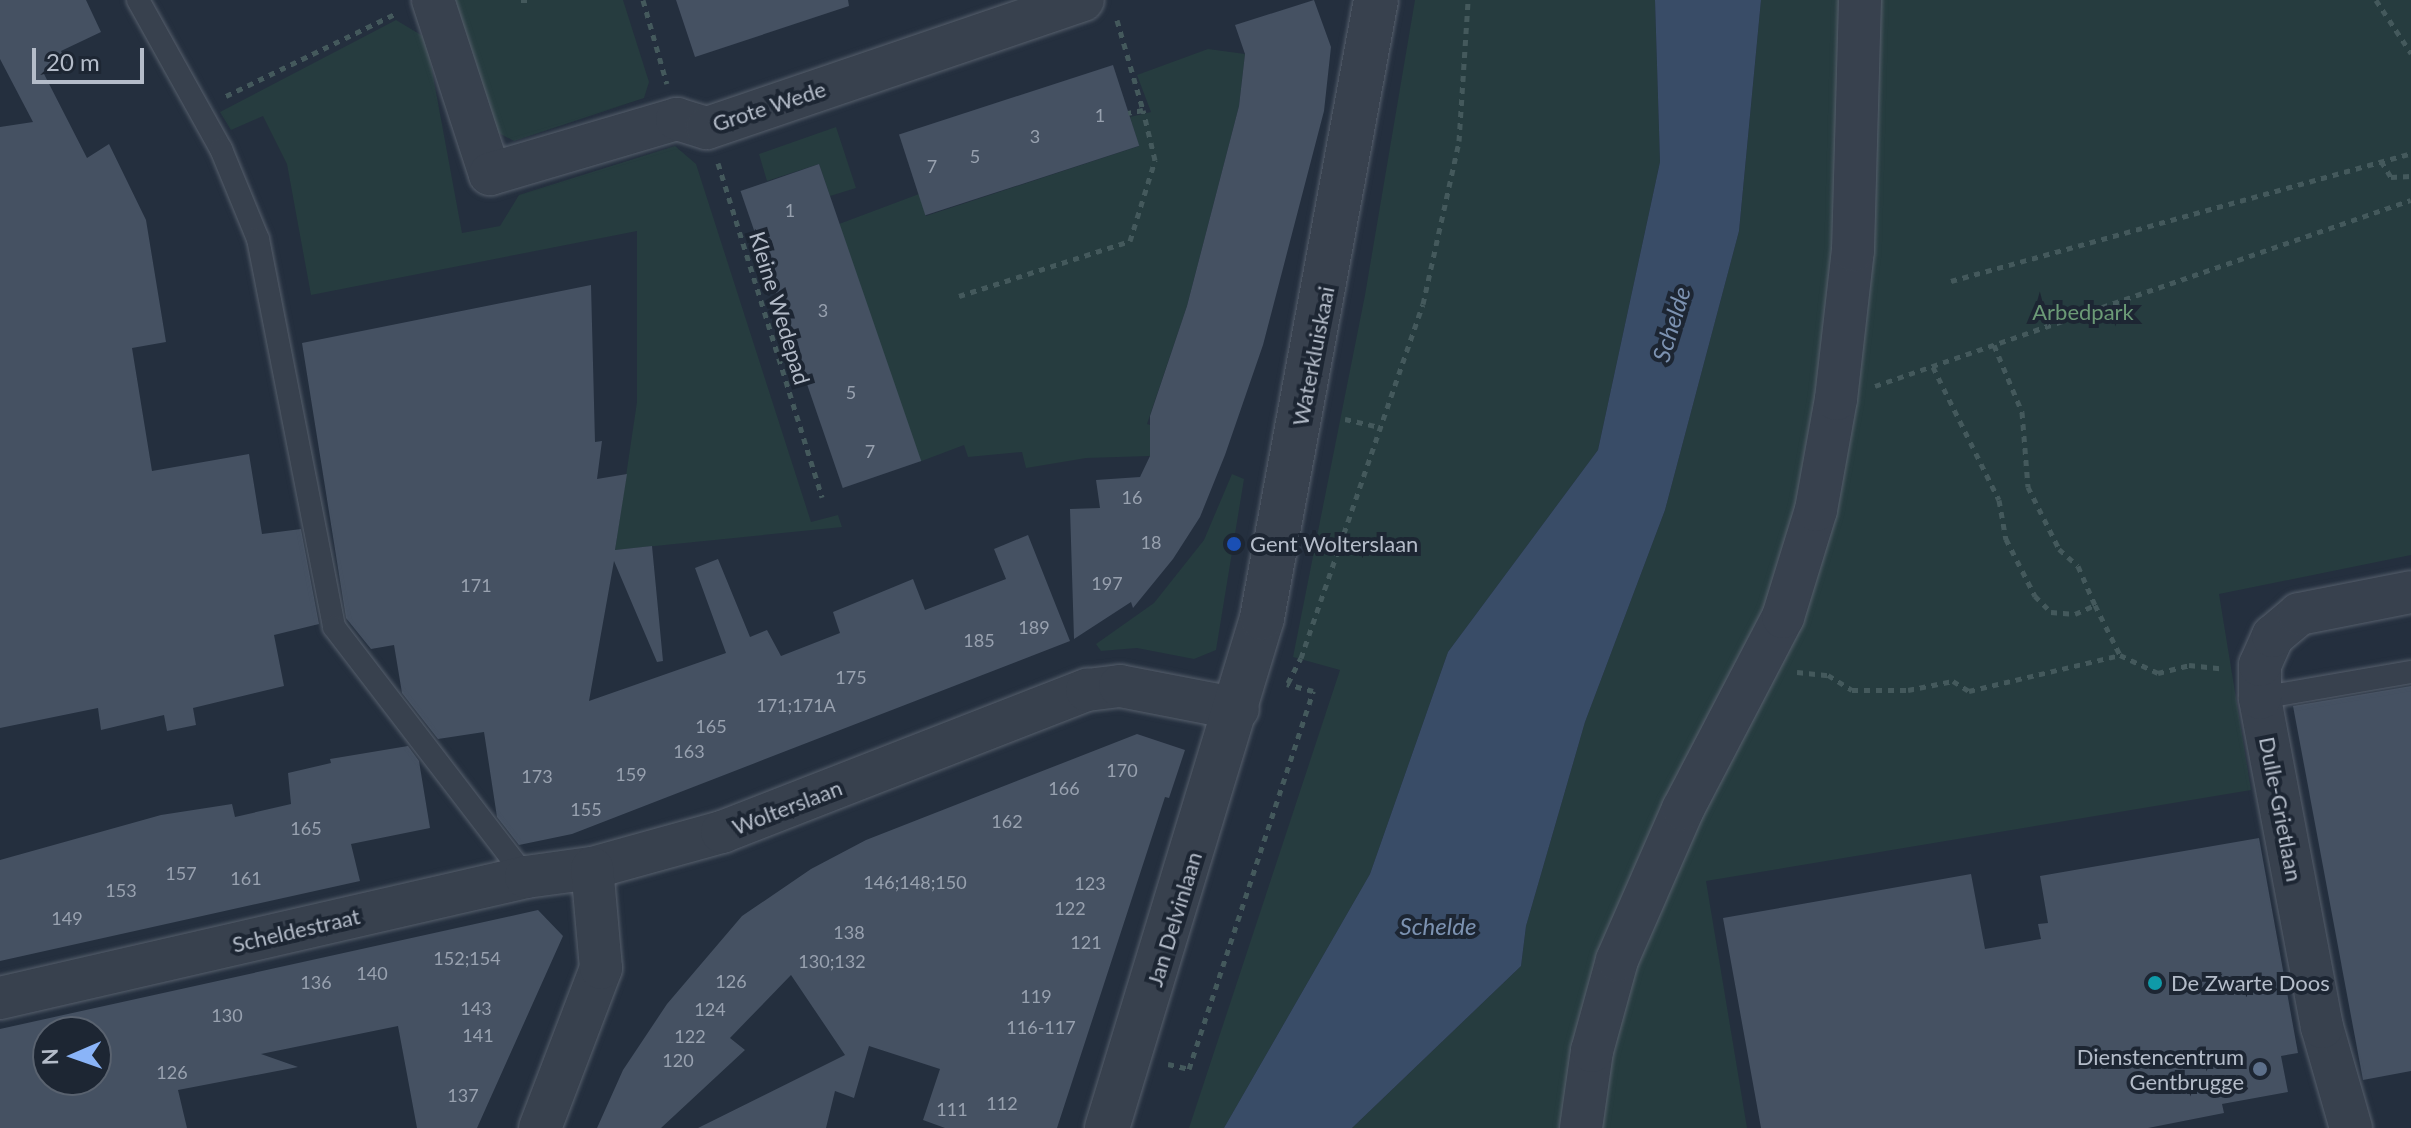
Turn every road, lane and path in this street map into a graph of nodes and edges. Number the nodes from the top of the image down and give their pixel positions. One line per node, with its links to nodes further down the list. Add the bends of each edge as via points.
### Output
1 (138, 0): 38 (lane, via 221,149 258,239 334,627)
2 (521, 0): 3 (path)
3 (533, 0)
4 (643, 0): 15 (path, Kleine Wedepad)
5 (1376, 0): 36 (street, Waterkluiskaai, via 1324,302 1262,618)
6 (1468, 0): 26 (path, via 1459,141 1423,304)
7 (1860, 0): 24 (street, via 1853,250)
8 (2376, 0): 11 (path)
9 (422, 3): 12 (path); 15 (street, Grote Wede, via 490,174)
10 (1099, 7): 13 (path); 15 (street, Grote Wede)
11 (2411, 53)
12 (219, 100)
13 (1143, 110): 14 (path); 21 (path, via 1155,160 1130,241)
14 (1128, 113)
15 (692, 123): 27 (path, Kleine Wedepad)
16 (2411, 153): 17 (path)
17 (2381, 161): 18 (path, via 2391,177); 20 (path)
18 (2411, 176)
19 (2411, 200): 22 (path)
20 (1951, 281)
21 (959, 296)
22 (1994, 345): 23 (path); 29 (path, via 2022,412 2028,487 2059,549 2078,566)
23 (1933, 367): 24 (path); 29 (path, via 1999,500 2006,539 2035,596 2051,612 2075,614)
24 (1836, 399): 31 (street, via 1816,510 1783,617)
25 (1345, 419): 26 (path)
26 (1380, 427): 34 (path, via 1301,658)
27 (822, 497)
28 (2411, 592): 33 (street, via 2299,614 2273,636)
29 (2095, 605): 30 (path)
30 (2120, 655): 31 (path, via 1978,690 1953,681 1908,690 1852,690 1828,675); 33 (path, via 2158,673 2189,665)
31 (1756, 668): 43 (street, via 1683,809 1617,960 1592,1051)
32 (2411, 672): 33 (lane)
33 (2260, 681): 44 (street, Dulle-Grietlaan, via 2322,1027)
34 (1287, 684): 35 (path); 40 (path, via 1313,691 1189,1069)
35 (1281, 695)
36 (1238, 709): 37 (street, Wolterslaan, via 1120,686 1087,690 722,832); 42 (street, Jan Delvinlaan)
37 (592, 868): 38 (street, Scheldestraat); 41 (street, via 601,968)
38 (526, 877): 39 (street, Scheldestraat)
39 (0, 998)
40 (1159, 1062)
41 (540, 1128)
42 (1107, 1128)
43 (1581, 1128)
44 (2351, 1128)

